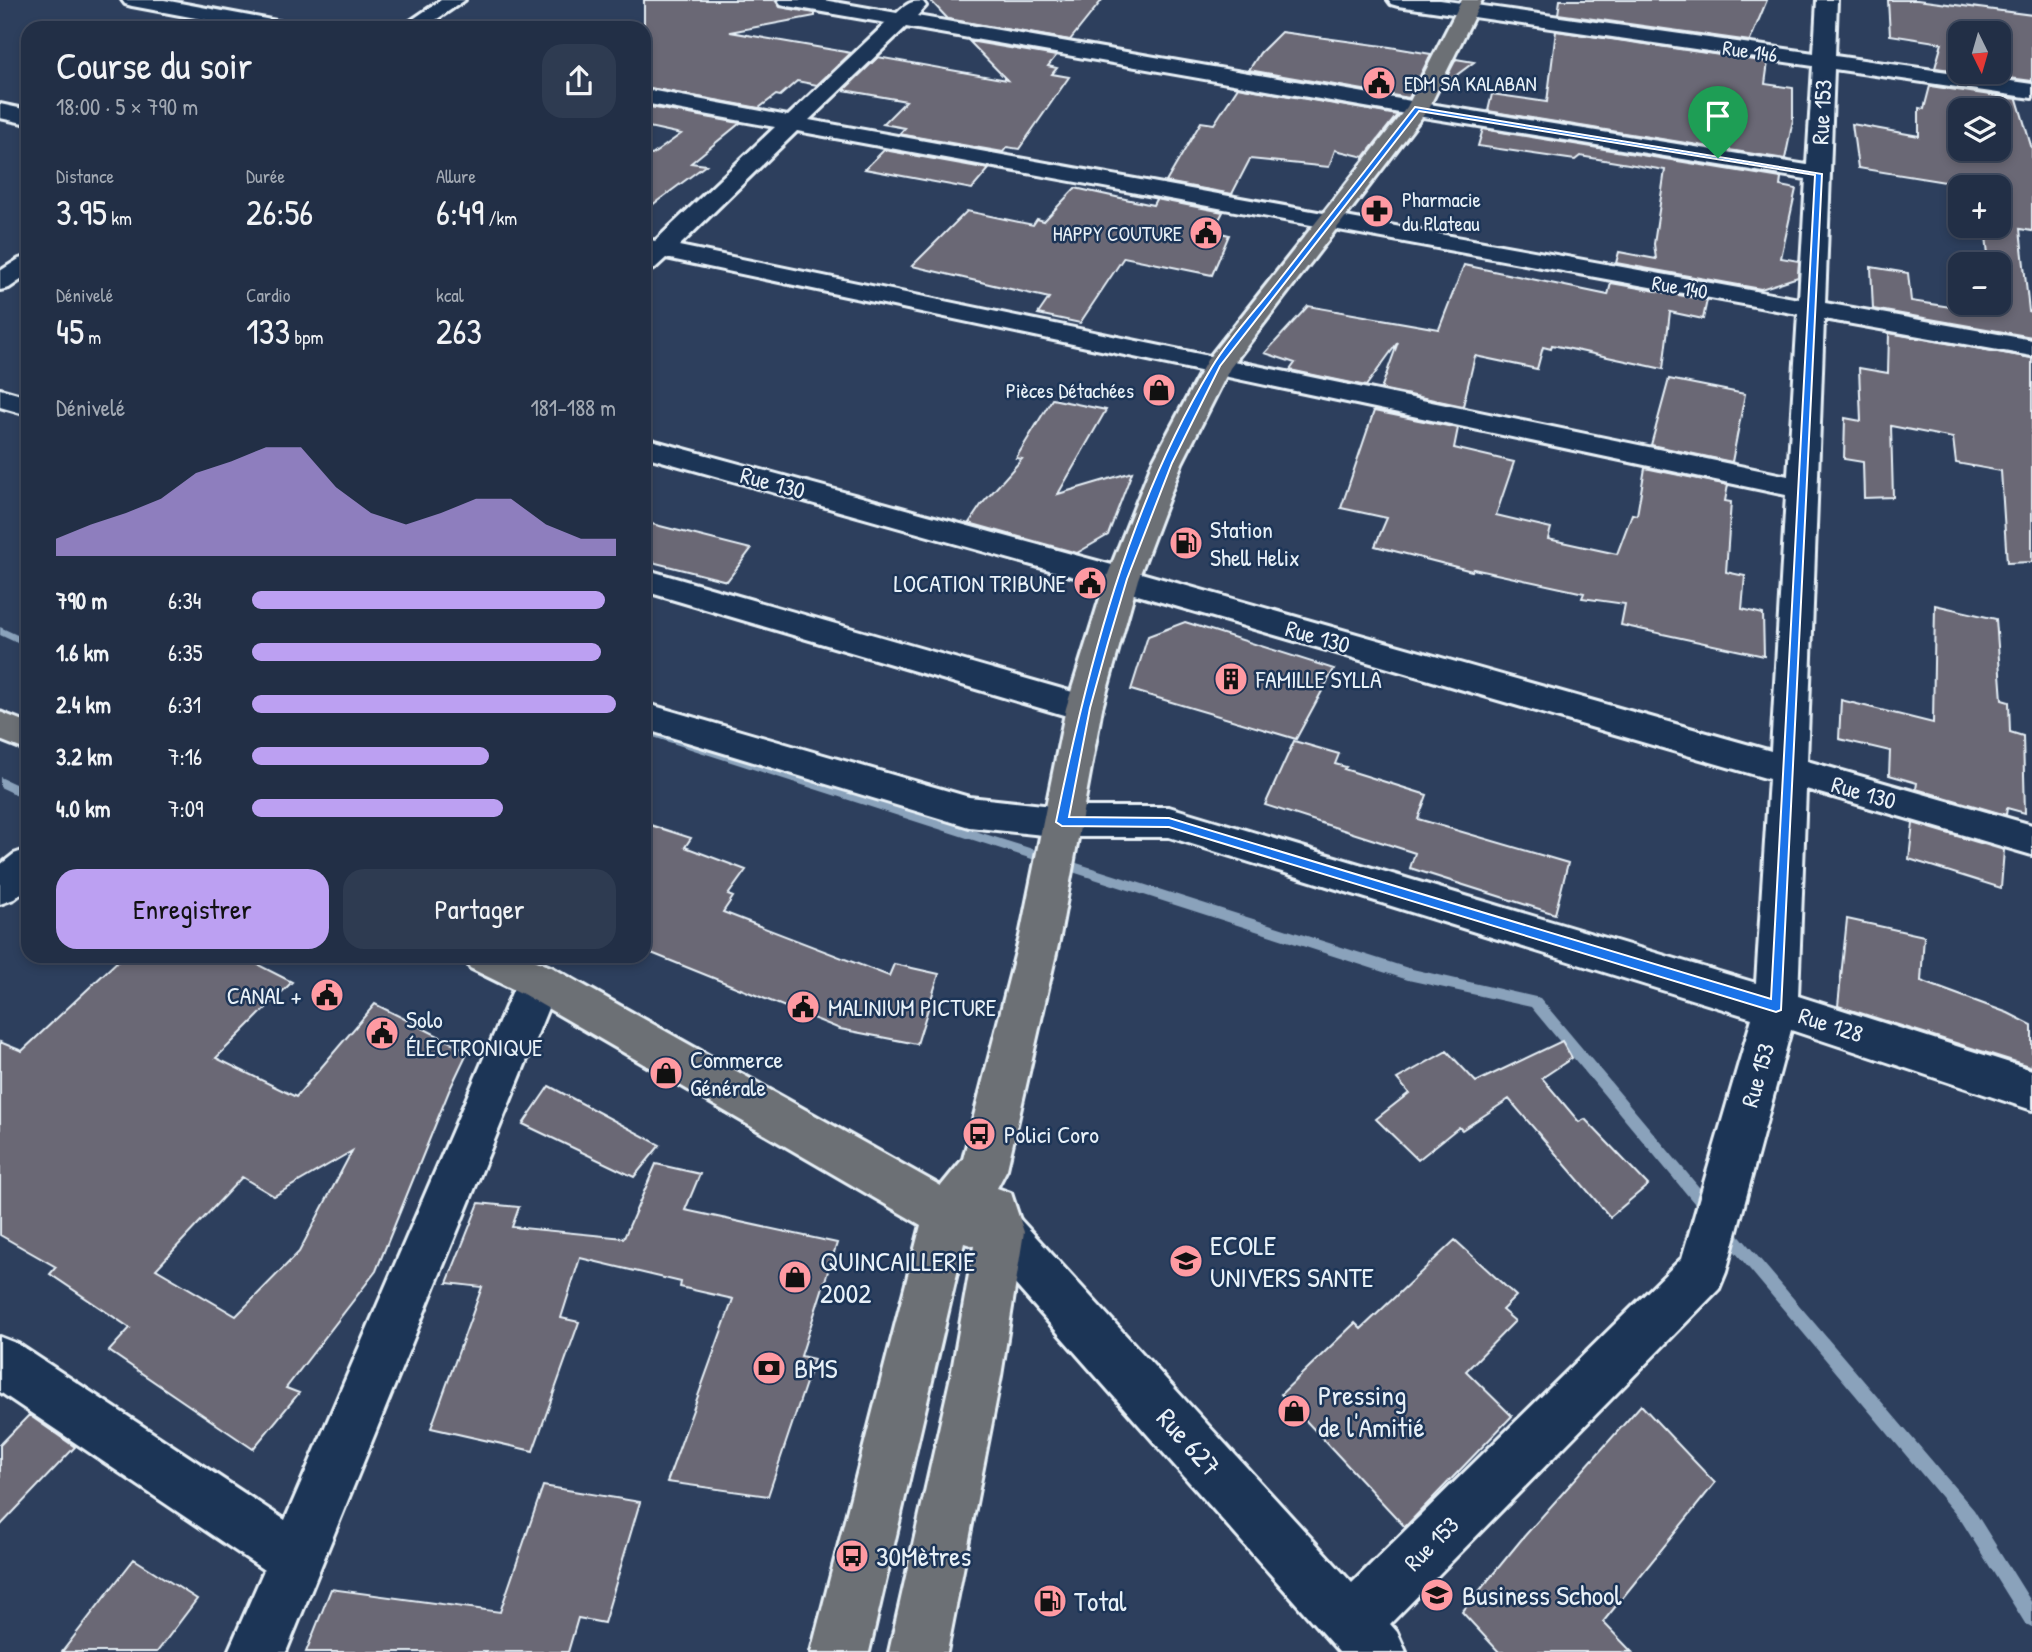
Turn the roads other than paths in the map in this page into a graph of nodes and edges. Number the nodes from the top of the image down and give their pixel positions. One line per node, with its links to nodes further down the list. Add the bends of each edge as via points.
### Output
1 (132, 0): 9 (street)
2 (455, 0): 10 (street)
3 (788, 0): 8 (street)
4 (923, 0): 8 (street)
5 (1398, 0): 7 (street, Rue 146)
6 (1827, 0): 11 (street, Rue 153)
7 (1470, 6): 11 (street, Rue 146); 14 (main road)
8 (904, 18): 14 (street); 17 (street)
9 (244, 21)
10 (421, 21)
11 (1824, 62): 12 (street, Rue 146); 18 (street, Rue 153)
12 (2032, 91)
13 (651, 97): 17 (street, Rue 140)
14 (1417, 109): 18 (street); 19 (main road)
15 (0, 111): 16 (street)
16 (21, 116)
17 (793, 123): 19 (street, Rue 140); 20 (street)
18 (1818, 174): 25 (street, Rue 153)
19 (1328, 223): 25 (street, Rue 140); 27 (main road)
20 (651, 251)
21 (651, 253): 27 (street)
22 (21, 268): 23 (street)
23 (0, 282): 24 (street)
24 (21, 288)
25 (1812, 311): 26 (street, Rue 140); 31 (street, Rue 153)
26 (2032, 348)
27 (1217, 366): 31 (street); 32 (main road, via 1167,463)
28 (0, 398): 29 (street)
29 (21, 404)
30 (651, 449): 32 (street, Rue 130)
31 (1802, 489): 38 (street, Rue 153)
32 (1122, 579): 34 (main road); 38 (street, Rue 130)
33 (651, 582): 34 (street)
34 (1084, 708): 39 (main road)
35 (651, 718): 39 (street, Rue 128)
36 (0, 725): 37 (main road)
37 (21, 735)
38 (1789, 770): 40 (street, Rue 130); 45 (street, Rue 153)
39 (1059, 840): 45 (street, Rue 128, via 1169,822); 47 (main road)
40 (2032, 840)
41 (21, 871): 42 (street)
42 (0, 888)
43 (500, 963): 44 (main road)
44 (538, 981): 48 (main road); 51 (street)
45 (1776, 1007): 46 (street, Rue 128); 52 (street, Rue 153, via 1702,1272)
46 (2032, 1090)
47 (984, 1169): 48 (main road); 49 (main road)
48 (947, 1215): 49 (main road); 54 (main road)
49 (1000, 1232): 52 (street, Rue 627); 55 (main road, via 976,1376)
50 (0, 1362): 51 (street)
51 (296, 1559): 53 (street)
52 (1365, 1637)
53 (257, 1652)
54 (841, 1652)
55 (918, 1652)

